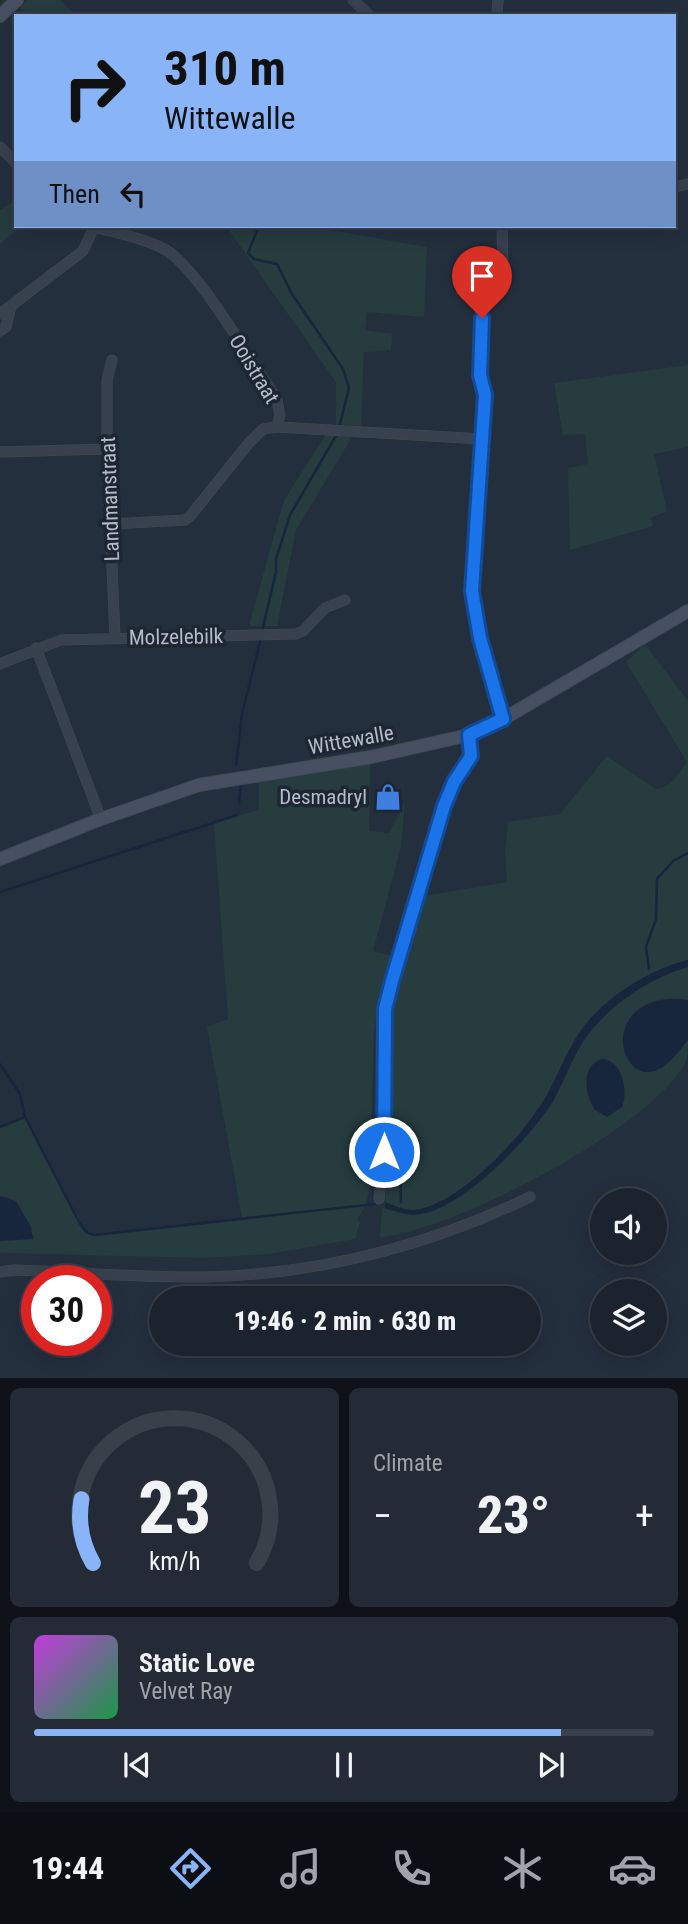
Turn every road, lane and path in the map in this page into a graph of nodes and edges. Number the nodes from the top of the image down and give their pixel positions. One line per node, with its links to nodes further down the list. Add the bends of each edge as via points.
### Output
1 (17, 0): 4 (street)
2 (353, 0): 3 (street)
3 (368, 14)
4 (0, 16)
5 (0, 147): 6 (street)
6 (14, 161)
7 (91, 228): 10 (street, via 83,251)
8 (102, 228): 14 (street, Ooistraat, via 165,249 187,267 277,400)
9 (502, 228): 15 (street, via 503,268 486,296 482,318)
10 (11, 305): 11 (street); 12 (street, via 6,327)
11 (0, 314)
12 (0, 331)
13 (112, 360): 16 (street, Landmanstraat, via 107,380)
14 (277, 427): 15 (street, Ooistraat); 18 (street, via 263,429 248,444 185,520)
15 (482, 439): 24 (street, via 472,591)
16 (107, 449): 17 (street); 18 (street, Landmanstraat)
17 (0, 452)
18 (111, 524): 21 (street, Landmanstraat)
19 (345, 600): 21 (street, Molzelebilk, via 325,608 303,631)
20 (688, 611): 24 (street, Wittewalle)
21 (116, 638): 22 (street, Molzelebilk, via 61,640)
22 (36, 648): 23 (street, Molzelebilk); 26 (street)
23 (0, 664)
24 (503, 719): 25 (street, Wittewalle)
25 (469, 735): 26 (street, Wittewalle, via 371,757 199,785); 29 (street, via 471,756 444,806 385,1009 384,1152)
26 (101, 819): 27 (street, Wittewalle)
27 (0, 859)
28 (530, 1197): 30 (street, via 431,1239 369,1256 270,1273 205,1277)
29 (379, 1199)
30 (0, 1272)

